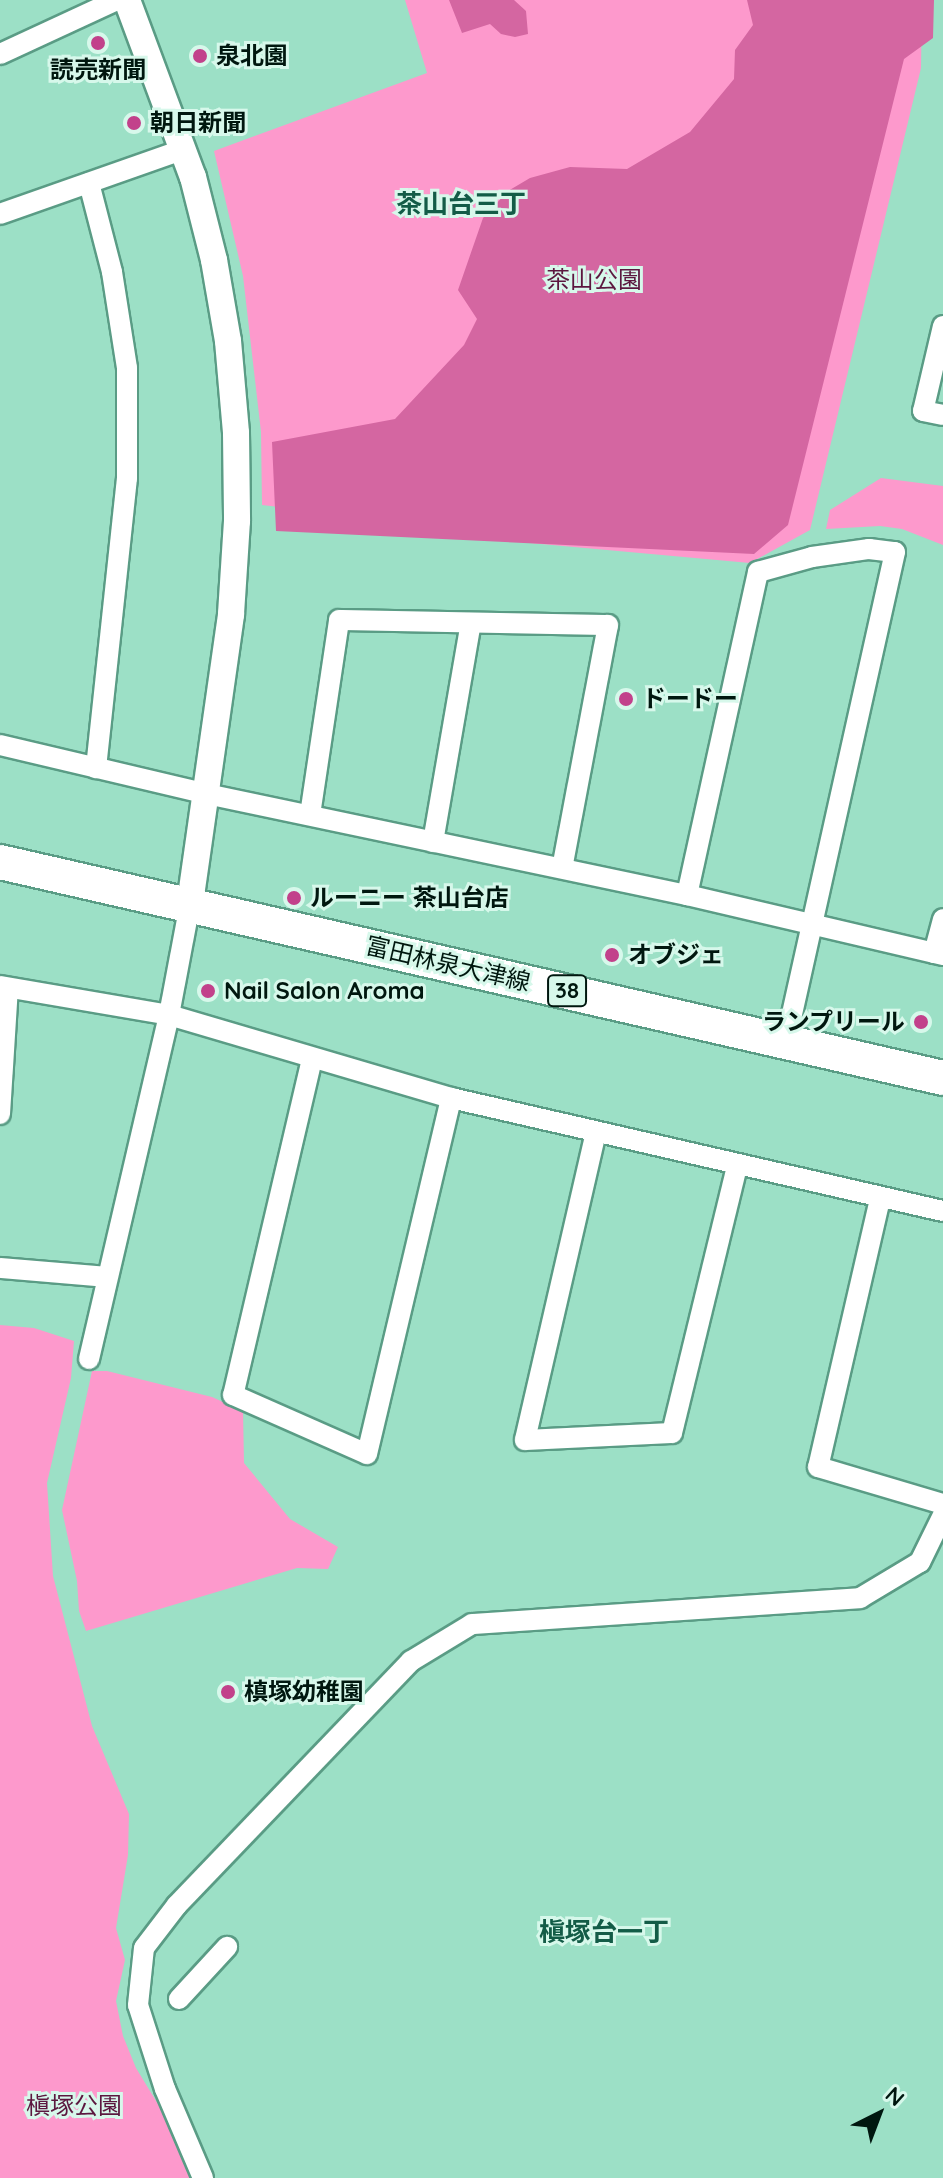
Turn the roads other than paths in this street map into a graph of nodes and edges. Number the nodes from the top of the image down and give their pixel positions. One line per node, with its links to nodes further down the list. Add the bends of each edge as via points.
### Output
1 (117, 0): 3 (street)
2 (127, 0): 4 (street)
3 (0, 54)
4 (185, 149): 5 (street); 12 (street, via 214,260 236,433 231,615)
5 (89, 183): 6 (street); 11 (street, via 112,272 127,368 127,478)
6 (0, 214)
7 (943, 326): 8 (street, via 923,411)
8 (943, 415)
9 (471, 623): 13 (street, via 339,620); 14 (street); 16 (street, via 608,625)
10 (0, 745): 11 (street)
11 (96, 768): 12 (street)
12 (207, 794): 13 (street); 18 (street)
13 (310, 815): 14 (street)
14 (433, 842): 16 (street)
15 (0, 862): 18 (main road, 富田林泉大津線 / 38)
16 (562, 868): 17 (street)
17 (687, 895): 20 (street); 20 (street, via 758,572 812,557 869,549 895,552)
18 (190, 904): 23 (street); 24 (main road, 富田林泉大津線 / 38)
19 (943, 919): 21 (street)
20 (809, 925): 21 (street); 24 (street)
21 (939, 954)
22 (4, 987): 23 (street); 28 (street)
23 (169, 1015): 25 (street); 34 (street)
24 (786, 1041): 26 (main road, 富田林泉大津線 / 38)
25 (312, 1059): 27 (street); 27 (street, via 233,1395 367,1454)
26 (943, 1078)
27 (451, 1098): 29 (street)
28 (0, 1114)
29 (596, 1132): 30 (street); 30 (street, via 525,1440 672,1433)
30 (737, 1166): 31 (street)
31 (880, 1199): 32 (street); 36 (street, via 818,1467)
32 (943, 1211)
33 (0, 1268): 34 (street)
34 (107, 1277): 35 (street)
35 (89, 1359)
36 (943, 1504)
37 (943, 1515): 40 (street, via 920,1562 860,1598 472,1624 411,1661 177,1905 144,1948 138,2005 165,2089)
38 (227, 1947): 39 (street)
39 (179, 1999)
40 (203, 2178)

